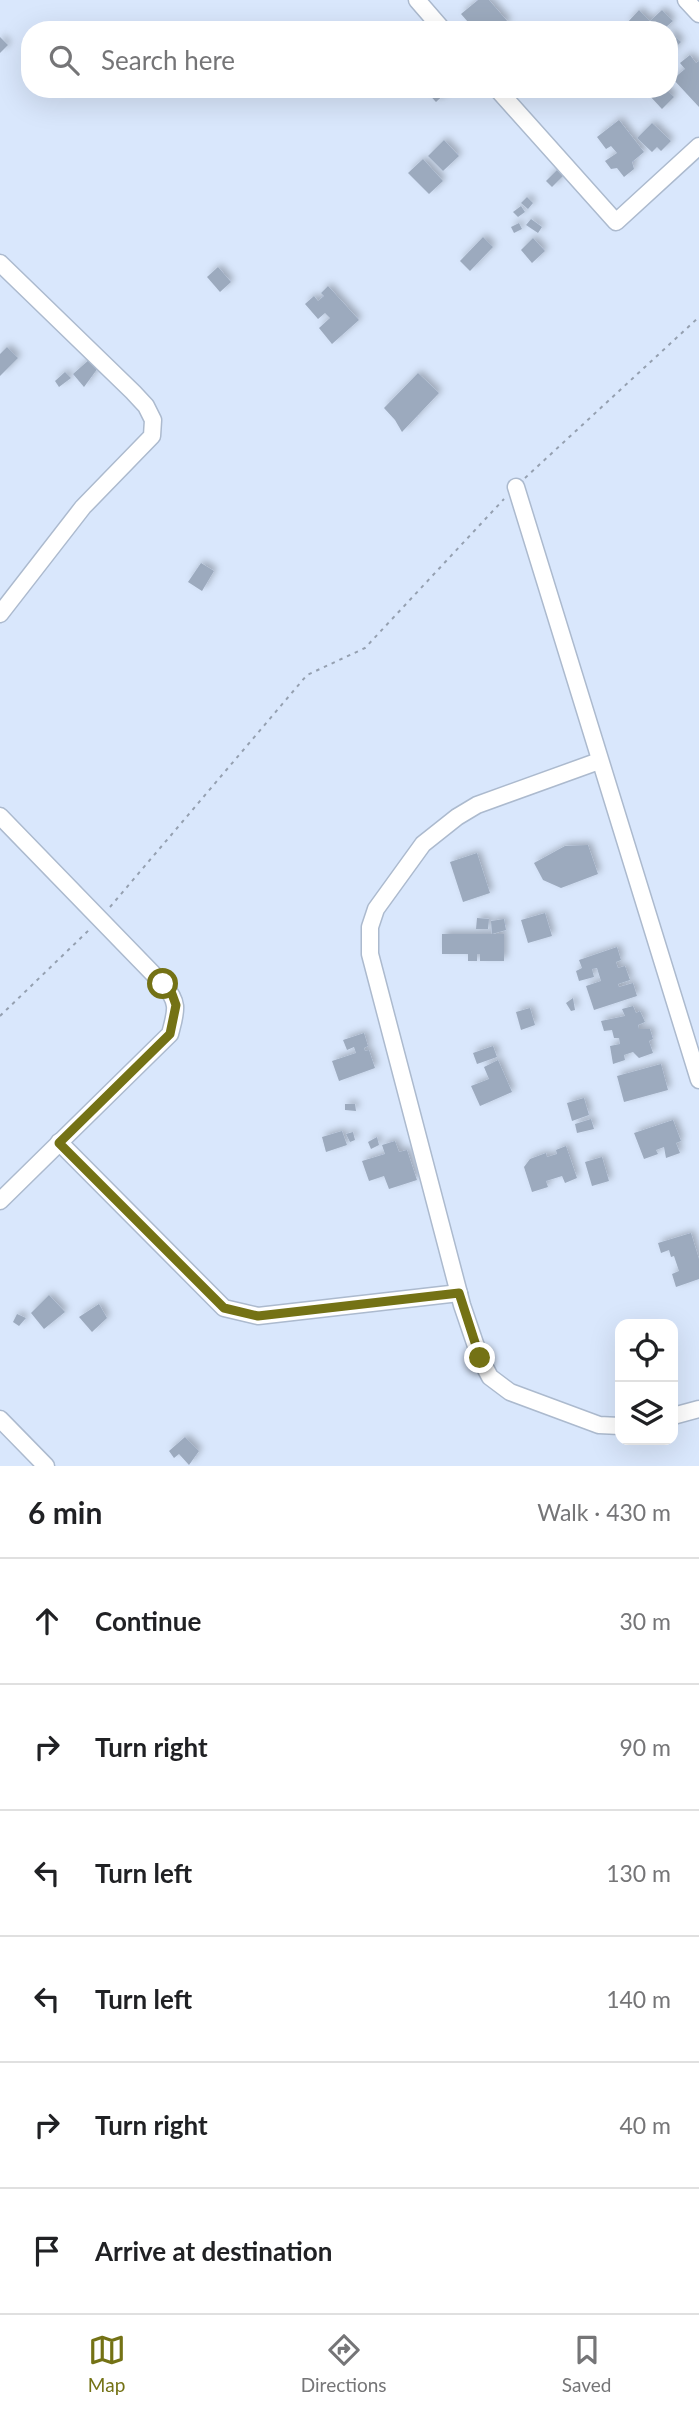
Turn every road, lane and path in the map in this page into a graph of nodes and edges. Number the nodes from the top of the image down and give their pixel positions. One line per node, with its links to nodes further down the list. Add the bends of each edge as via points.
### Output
1 (416, 0): 4 (street)
2 (686, 0): 3 (street)
3 (699, 14)
4 (435, 21)
5 (505, 98): 6 (street, via 616,222)
6 (699, 146)
7 (0, 262): 10 (street, via 133,392 153,420 152,436 83,506)
8 (699, 317): 9 (path)
9 (516, 487): 11 (street); 13 (path, via 365,649 307,675)
10 (0, 614)
11 (599, 761): 15 (street); 18 (street, via 477,805 457,817 423,844 376,909 370,927 370,954)
12 (0, 816): 13 (street)
13 (100, 918): 14 (path); 16 (street, via 172,994 175,1016 170,1034)
14 (0, 1016)
15 (699, 1080)
16 (59, 1143): 17 (street); 18 (street, via 224,1308 258,1316)
17 (0, 1201)
18 (459, 1293): 22 (street, via 490,1377 510,1392)
19 (699, 1409): 20 (street)
20 (678, 1415)
21 (0, 1419): 23 (street)
22 (615, 1426)
23 (46, 1466)

